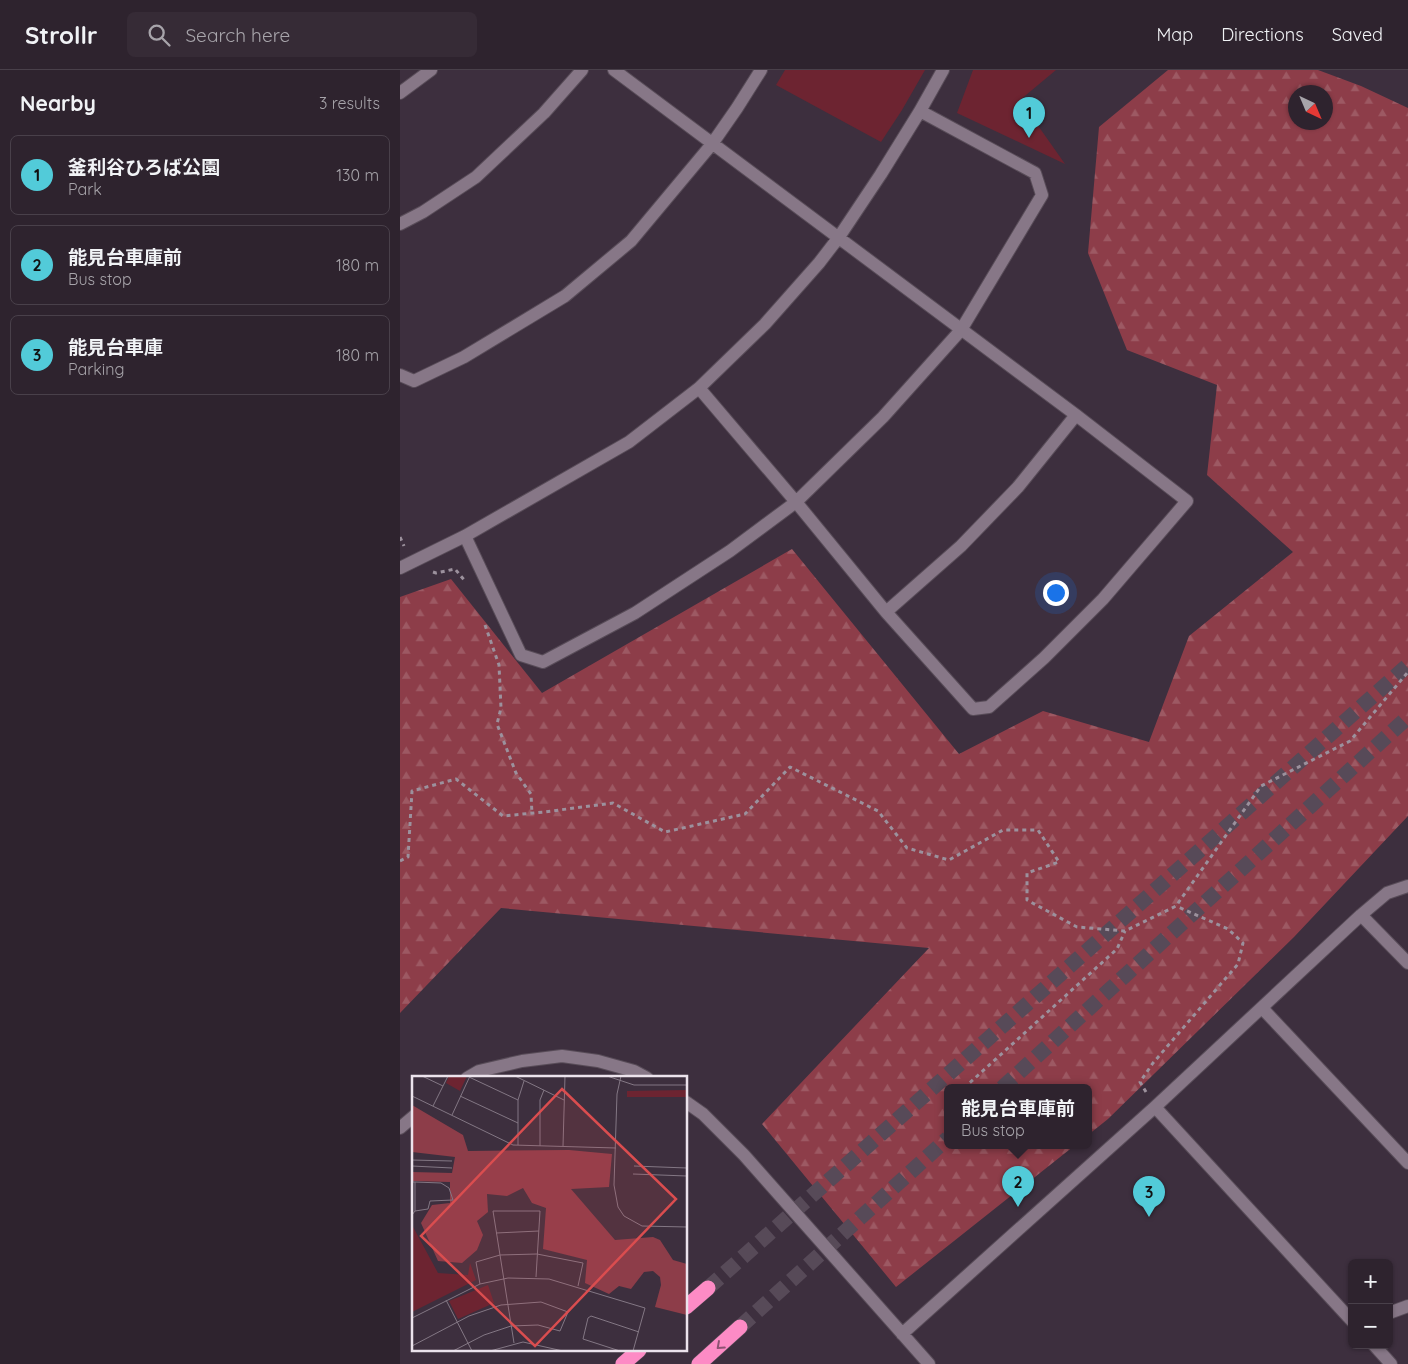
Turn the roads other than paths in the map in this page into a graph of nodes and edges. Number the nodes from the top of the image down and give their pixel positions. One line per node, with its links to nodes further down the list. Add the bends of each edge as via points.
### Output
1 (431, 70): 6 (street)
2 (582, 70): 9 (street, via 544,112 476,177)
3 (614, 70): 8 (street)
4 (761, 70): 8 (street)
5 (942, 70): 7 (street)
6 (400, 93)
7 (920, 110): 10 (street); 11 (street, via 1035,173 1042,195)
8 (712, 144): 10 (street); 12 (street, via 631,241 565,296 464,357 414,381)
9 (400, 224)
10 (839, 237): 11 (street); 13 (street, via 765,324)
11 (961, 330): 14 (street); 15 (street, via 883,417)
12 (400, 374)
13 (700, 388): 15 (street); 16 (street, via 629,442)
14 (1076, 415): 18 (street, via 1018,487 961,546); 18 (street, via 1187,500 1103,599 989,707 973,709)
15 (796, 502): 16 (street, via 635,613 543,662 521,655); 18 (street)
16 (465, 536): 17 (street)
17 (400, 568)
18 (886, 612)
19 (1408, 886): 20 (street, via 1387,893)
20 (1361, 915): 21 (street); 22 (street)
21 (1408, 962)
22 (1262, 1008): 26 (street); 29 (street)
23 (470, 1076): 24 (street, via 479,1071 562,1056 598,1061)
24 (643, 1076)
25 (688, 1103): 36 (street, via 744,1155)
26 (1156, 1107): 34 (street); 36 (street)
27 (412, 1118): 28 (street)
28 (400, 1128)
29 (1408, 1163)
30 (708, 1288): 31 (highway)
31 (688, 1306)
32 (1408, 1306): 33 (street)
33 (1393, 1312)
34 (1348, 1317)
35 (740, 1327): 40 (highway, one-way to 40)
36 (902, 1334): 41 (street)
37 (1378, 1349): 42 (street)
38 (637, 1352): 39 (highway)
39 (623, 1364)
40 (699, 1364)
41 (929, 1364)
42 (1392, 1364)

